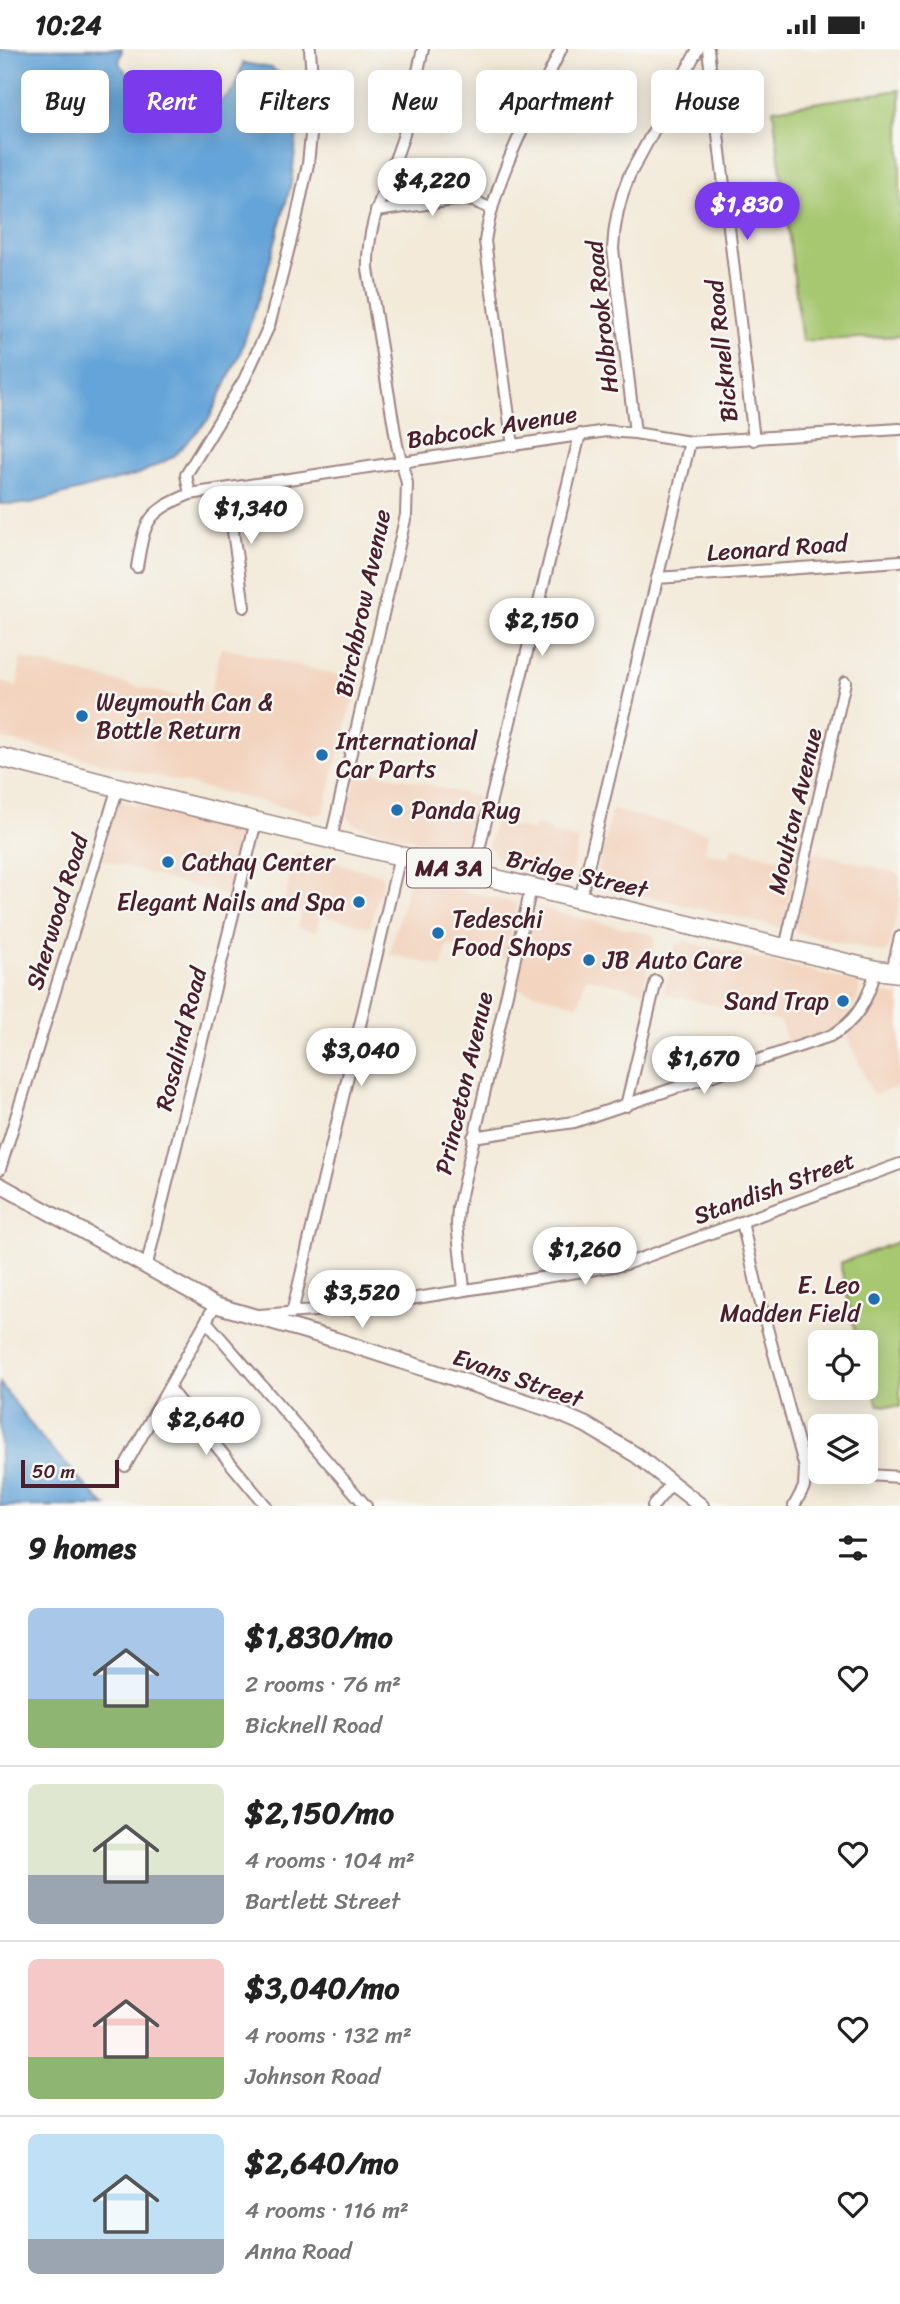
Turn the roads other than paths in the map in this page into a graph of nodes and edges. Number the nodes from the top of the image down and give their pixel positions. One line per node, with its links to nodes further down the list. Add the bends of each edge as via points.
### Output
1 (310, 49): 16 (street, via 311,145 276,301 244,380 186,475)
2 (423, 49): 7 (street, Birchbrow Avenue, via 404,135)
3 (561, 49): 6 (street)
4 (698, 49): 9 (street, Holbrook Road, via 629,176 614,226)
5 (708, 49): 11 (street, Bicknell Road)
6 (492, 209): 7 (street, via 461,199); 13 (street, via 485,241)
7 (376, 211): 14 (street, Birchbrow Avenue, via 367,248 368,269)
8 (900, 429): 11 (street, Babcock Avenue)
9 (635, 433): 10 (street, Babcock Avenue); 12 (street, Babcock Avenue)
10 (580, 434): 13 (street, Babcock Avenue); 27 (street)
11 (754, 440): 12 (street, Babcock Avenue)
12 (690, 442): 19 (street)
13 (513, 446): 14 (street, Babcock Avenue)
14 (401, 463): 15 (street, Babcock Avenue); 25 (street, Birchbrow Avenue, via 407,483 406,515)
15 (227, 489): 16 (street, Babcock Avenue); 20 (street)
16 (190, 494): 18 (street, Babcock Avenue, via 166,505 148,521)
17 (900, 561): 19 (street, Leonard Road)
18 (137, 566)
19 (657, 578): 29 (street)
20 (244, 607)
21 (845, 683): 31 (street, Moulton Avenue)
22 (0, 757): 23 (main road, Bridge Street / MA 3A)
23 (118, 787): 24 (main road, Bridge Street / MA 3A); 37 (street, Sherwood Road)
24 (257, 821): 25 (main road, Bridge Street / MA 3A); 40 (street, Rosalind Road)
25 (331, 839): 26 (main road, Bridge Street / MA 3A)
26 (400, 856): 27 (main road, Bridge Street / MA 3A); 43 (street)
27 (473, 874): 28 (main road, Bridge Street / MA 3A)
28 (531, 888): 29 (main road, Bridge Street / MA 3A); 35 (street, Princeton Avenue)
29 (580, 900): 31 (main road, Bridge Street / MA 3A)
30 (900, 937): 32 (street)
31 (785, 949): 32 (main road, Bridge Street / MA 3A)
32 (889, 971): 34 (street, via 862,1008 830,1037)
33 (656, 981): 34 (street)
34 (626, 1106): 35 (street, via 574,1122)
35 (472, 1137): 41 (street, Princeton Avenue, via 457,1224)
36 (900, 1164): 39 (street, Standish Street)
37 (0, 1169)
38 (0, 1185): 40 (street, Evans Street)
39 (742, 1222): 41 (street, Standish Street, via 626,1264); 48 (street)
40 (146, 1268): 42 (street, Evans Street)
41 (464, 1289): 43 (street, Standish Street, via 355,1308)
42 (215, 1305): 44 (street, Evans Street); 45 (street)
43 (292, 1313): 44 (street, Standish Street)
44 (249, 1315): 50 (street, Evans Street, via 572,1419 623,1446)
45 (206, 1321): 46 (street); 52 (street)
46 (169, 1389): 47 (street); 51 (street)
47 (125, 1466)
48 (806, 1474): 49 (street); 55 (street)
49 (900, 1477)
50 (672, 1483): 53 (street); 54 (street, Evans Street)
51 (266, 1506)
52 (366, 1506)
53 (653, 1506)
54 (701, 1506)
55 (794, 1506)

